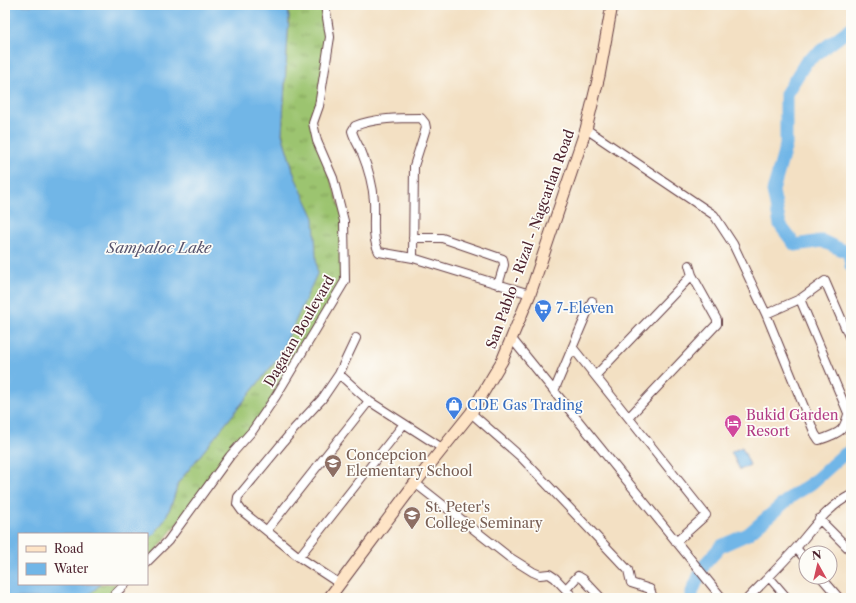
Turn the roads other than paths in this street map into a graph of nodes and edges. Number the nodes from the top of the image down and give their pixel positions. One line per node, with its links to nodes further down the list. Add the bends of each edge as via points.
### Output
1 (325, 5): 36 (street, Dagatan Boulevard, via 330,37 319,106 313,123 317,141 333,178 344,220 345,281 253,430 225,462 168,541)
2 (612, 5): 3 (main road, San Pablo - Rizal - Nagcarlan Road)
3 (586, 129): 9 (main road, San Pablo - Rizal - Nagcarlan Road); 12 (street, via 714,215 733,244)
4 (413, 238): 5 (street); 5 (street, via 414,166 426,128 425,123 421,118 408,118 355,126 352,131 362,153 374,200 375,246 379,252); 8 (street, via 442,238 503,259 504,265)
5 (413, 258): 8 (street)
6 (689, 265): 7 (street)
7 (692, 275): 18 (street); 24 (street, via 717,320 716,324)
8 (498, 285): 9 (street)
9 (530, 294): 14 (main road, San Pablo - Rizal - Nagcarlan Road)
10 (800, 298): 12 (street); 15 (street, via 825,281); 23 (street)
11 (592, 301): 16 (street)
12 (766, 314): 23 (street, via 819,440 840,433)
13 (356, 338): 17 (street)
14 (512, 339): 19 (street); 22 (main road, San Pablo - Rizal - Nagcarlan Road)
15 (851, 341)
16 (573, 348): 18 (street); 19 (street)
17 (339, 374): 20 (street); 30 (street, via 322,399 238,497 237,504)
18 (596, 375): 24 (street)
19 (554, 391): 31 (street)
20 (369, 401): 25 (street); 30 (street)
21 (851, 403): 23 (street)
22 (471, 413): 26 (main road, San Pablo - Rizal - Nagcarlan Road); 46 (street, via 521,458 628,570 631,583 650,589)
23 (848, 413)
24 (629, 417): 31 (street, via 706,515)
25 (403, 424): 26 (street); 35 (street)
26 (442, 448): 27 (main road, San Pablo - Rizal - Nagcarlan Road)
27 (414, 483): 38 (main road, San Pablo - Rizal - Nagcarlan Road); 41 (street, via 509,556 540,574 550,574)
28 (851, 494): 29 (street, via 837,502)
29 (819, 519): 32 (street); 34 (street)
30 (267, 530): 35 (street)
31 (676, 542): 47 (street)
32 (796, 548): 33 (street); 37 (street)
33 (798, 550)
34 (851, 551)
35 (299, 557): 38 (street)
36 (148, 561)
37 (769, 577): 48 (street); 49 (street)
38 (340, 584): 43 (main road, San Pablo - Rizal - Nagcarlan Road)
39 (124, 585): 42 (street)
40 (828, 585): 50 (street)
41 (566, 589): 44 (street); 45 (street, via 578,576)
42 (111, 598)
43 (329, 598)
44 (574, 598)
45 (601, 598)
46 (653, 598)
47 (722, 598)
48 (748, 598)
49 (787, 598)
50 (839, 598)

